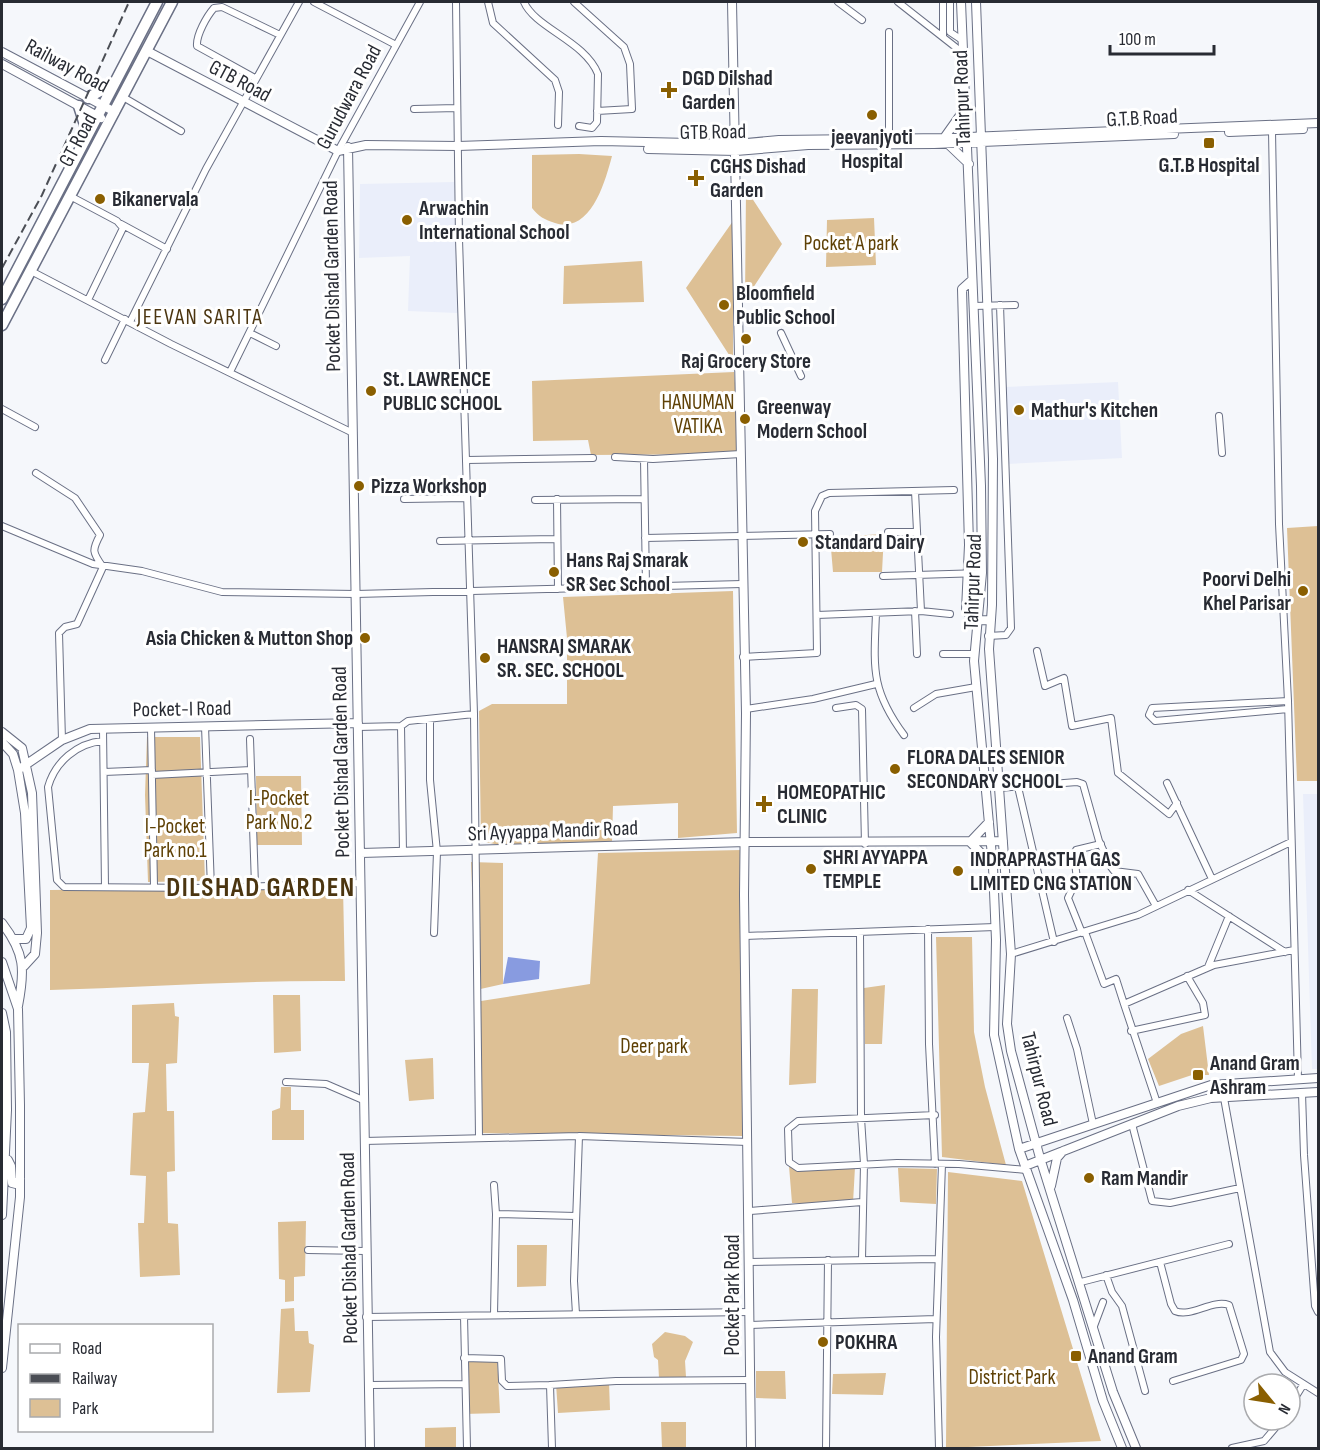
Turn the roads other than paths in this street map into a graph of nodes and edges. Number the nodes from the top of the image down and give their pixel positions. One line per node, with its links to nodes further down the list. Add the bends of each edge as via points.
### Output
1 (157, 2): 28 (highway, GT Road)
2 (172, 2): 24 (highway, GT Road)
3 (299, 2): 19 (street)
4 (314, 2): 22 (street)
5 (420, 2): 22 (street, Gurudwara Road)
6 (456, 2): 35 (street)
7 (488, 2): 42 (street, via 493,23 555,80 559,92)
8 (524, 2): 37 (street, via 529,11 569,40 595,67)
9 (574, 2): 37 (street, via 620,41 630,64 632,109)
10 (732, 2): 54 (street, Pocket Park Road)
11 (838, 2): 17 (street)
12 (898, 2): 20 (street)
13 (943, 2): 20 (street)
14 (950, 2): 21 (street, via 950,32)
15 (961, 2): 21 (street, Tahirpur Road)
16 (976, 2): 48 (street, Tahirpur Road)
17 (862, 20)
18 (889, 32): 50 (street)
19 (280, 35): 27 (street); 27 (street, via 222,7 211,12 197,38 197,46)
20 (943, 36): 25 (street)
21 (962, 40): 25 (street, Tahirpur Road)
22 (396, 45): 55 (street, Gurudwara Road)
23 (2, 51): 30 (street, Railway Road)
24 (147, 51): 29 (highway, GT Road); 31 (street, GTB Road)
25 (963, 53): 34 (street, Tahirpur Road)
26 (4, 65): 32 (street, Railway Road)
27 (255, 78): 31 (street)
28 (115, 82): 30 (highway); 33 (highway, GT Road)
29 (123, 97): 38 (highway, GT Road); 45 (street)
30 (88, 98): 33 (street, Railway Road)
31 (243, 102): 55 (street, GTB Road); 59 (street)
32 (79, 106): 39 (street, Railway Road); 47 (highway)
33 (104, 106): 38 (street, Railway Road); 39 (highway, GT Road)
34 (966, 107): 49 (street, Tahirpur Road); 51 (street)
35 (457, 108): 36 (street); 52 (street)
36 (414, 109)
37 (597, 111): 43 (street, via 596,126)
38 (115, 112): 40 (highway, GT Road)
39 (98, 116): 40 (street, Railway Road); 47 (highway, GT Road)
40 (110, 122): 57 (highway, GT Road)
41 (1318, 123): 48 (street, G.T.B Road)
42 (558, 124)
43 (579, 126)
44 (1318, 129): 46 (street, G.T.B Road)
45 (181, 131)
46 (1272, 131): 48 (street, G.T.B Road); 134 (street, via 1279,524)
47 (88, 134): 62 (highway, GT Road)
48 (982, 138): 49 (street, G.T.B Road); 67 (street, Tahirpur Road)
49 (968, 140): 51 (street, GTB Road); 56 (street, Tahirpur Road)
50 (889, 141): 51 (street, GTB Road); 54 (street, GTB Road, via 779,140)
51 (946, 141): 56 (street)
52 (458, 146): 53 (street, GTB Road); 54 (street, GTB Road, via 466,149 601,144); 91 (street)
53 (348, 147): 55 (street, GTB Road); 85 (street, Pocket Dishad Garden Road)
54 (736, 148): 87 (street, Pocket Park Road)
55 (338, 151): 74 (street, Gurudwara Road)
56 (969, 165): 61 (street, Tahirpur Road)
57 (70, 196): 58 (street); 60 (highway, GT Road)
58 (121, 224): 59 (street); 64 (street, via 122,232)
59 (167, 249): 69 (street)
60 (31, 271): 63 (highway, GT Road); 64 (street)
61 (972, 280): 66 (street, Tahirpur Road); 72 (street, via 962,289)
62 (3, 295)
63 (18, 295): 70 (highway, GT Road); 71 (street, GT Road)
64 (88, 300): 69 (street)
65 (1015, 305): 68 (street)
66 (973, 306): 67 (street); 73 (street, Tahirpur Road)
67 (988, 306): 68 (street); 82 (street, Tahirpur Road)
68 (1000, 306): 126 (street, via 1011,627 1006,635)
69 (127, 321): 77 (street); 78 (street)
70 (2, 325)
71 (2, 332)
72 (963, 332): 73 (street); 111 (street)
73 (974, 332): 83 (street, Tahirpur Road)
74 (250, 333): 76 (street); 78 (street, Gurudwara Road)
75 (781, 333): 79 (street)
76 (276, 346)
77 (105, 360)
78 (230, 372): 85 (street)
79 (801, 376)
80 (2, 409): 84 (street)
81 (1219, 416): 86 (street)
82 (991, 424): 83 (street); 124 (street, Tahirpur Road)
83 (979, 425): 112 (street, Tahirpur Road)
84 (35, 427)
85 (353, 433): 119 (street, Pocket Dishad Garden Road)
86 (1222, 453)
87 (741, 454): 90 (street); 106 (street, Pocket Park Road)
88 (615, 457): 90 (street)
89 (593, 458): 91 (street)
90 (644, 459): 99 (street)
91 (467, 460): 95 (street)
92 (36, 473): 110 (street, via 75,498 87,512 88,520 100,532 92,552)
93 (954, 490): 94 (street)
94 (915, 491): 102 (street); 103 (street, via 822,496 815,511)
95 (467, 498): 97 (street); 108 (street)
96 (557, 499): 98 (street); 99 (street); 107 (street)
97 (404, 500)
98 (535, 500)
99 (644, 500): 105 (street)
100 (2, 526): 110 (street)
101 (888, 532): 102 (street)
102 (915, 532): 113 (street)
103 (818, 534): 104 (street); 106 (street); 123 (street)
104 (830, 534)
105 (645, 538): 106 (street); 116 (street)
106 (742, 538): 115 (street, Pocket Park Road)
107 (557, 539): 108 (street); 117 (street)
108 (469, 540): 109 (street); 118 (street)
109 (440, 541)
110 (102, 567): 119 (street, via 142,571 222,592); 148 (street, via 77,624 59,633)
111 (968, 573): 112 (street); 113 (street); 125 (street, via 966,610)
112 (982, 573): 125 (street, Tahirpur Road)
113 (918, 574): 114 (street); 120 (street)
114 (883, 576)
115 (742, 584): 116 (street); 131 (street, Pocket Park Road)
116 (646, 586): 117 (street)
117 (558, 588): 118 (street)
118 (471, 591): 119 (street); 138 (street)
119 (356, 594): 140 (street, Pocket Dishad Garden Road)
120 (918, 611): 121 (street); 122 (street); 128 (street)
121 (876, 613): 123 (street); 132 (street)
122 (950, 614)
123 (817, 615): 131 (street, via 817,653)
124 (991, 620): 125 (street); 126 (street, Tahirpur Road)
125 (978, 621): 130 (street, Tahirpur Road)
126 (988, 636): 159 (street, Tahirpur Road)
127 (1036, 651): 160 (street, via 1045,686 1064,678 1072,726 1111,718 1118,773 1169,814)
128 (917, 654)
129 (943, 654): 130 (street)
130 (975, 654): 133 (street, Tahirpur Road)
131 (743, 657): 137 (street, Pocket Park Road)
132 (876, 684): 137 (street); 146 (street)
133 (976, 687): 136 (street, via 936,694); 161 (street, Tahirpur Road)
134 (1288, 705): 134 (street, via 1155,721 1149,715 1152,708); 167 (street)
135 (836, 708): 168 (street, via 856,705 862,709)
136 (914, 708)
137 (746, 709): 164 (street, Pocket Park Road)
138 (474, 714): 139 (street); 170 (street)
139 (429, 719): 142 (street); 172 (street)
140 (358, 725): 141 (street, Pocket-I Road); 142 (street); 173 (street, Pocket Dishad Garden Road)
141 (205, 726): 143 (street, Pocket-I Road); 155 (street)
142 (400, 726): 171 (street)
143 (151, 728): 144 (street, Pocket-I Road); 156 (street)
144 (103, 729): 148 (street, Pocket-I Road, via 80,732); 149 (street)
145 (2, 732): 151 (street, via 18,743)
146 (904, 735)
147 (250, 739): 153 (street)
148 (62, 740): 151 (street, Pocket-I Road)
149 (103, 741): 154 (street); 179 (street, via 77,750 57,765 48,794 60,885)
150 (2, 742): 152 (street, via 13,754)
151 (27, 763): 152 (street, Pocket-I Road); 162 (street, via 32,793)
152 (18, 770): 162 (street)
153 (250, 770): 155 (street); 177 (street)
154 (104, 772): 156 (street); 179 (street)
155 (208, 772): 156 (street); 180 (street)
156 (152, 773): 178 (street)
157 (1167, 783): 160 (street)
158 (1018, 787): 159 (street); 169 (street, via 1083,783); 193 (street)
159 (999, 788): 163 (street, Tahirpur Road)
160 (1178, 803): 175 (street)
161 (989, 822): 165 (street); 166 (street, Tahirpur Road)
162 (29, 828): 188 (street)
163 (1003, 841): 166 (street, Sri Ayyappa Mandir Road); 196 (street, Tahirpur Road)
164 (746, 842): 168 (street, Sri Ayyappa Mandir Road); 170 (street, Sri Ayyappa Mandir Road); 191 (street, Pocket Park Road)
165 (970, 842): 166 (street, Sri Ayyappa Mandir Road); 168 (street, Sri Ayyappa Mandir Road); 174 (street)
166 (990, 842): 174 (street, Tahirpur Road)
167 (1291, 842): 175 (street); 194 (street)
168 (865, 844)
169 (1101, 844): 182 (street, via 1114,871 1139,875); 190 (street, via 1076,850 1074,855 1077,879 1068,898)
170 (476, 851): 172 (street, Sri Ayyappa Mandir Road); 220 (street)
171 (403, 852): 172 (street, Sri Ayyappa Mandir Road); 173 (street, Sri Ayyappa Mandir Road)
172 (437, 852): 189 (street)
173 (361, 853): 176 (street, Pocket Dishad Garden Road)
174 (993, 865): 185 (street, Tahirpur Road)
175 (1212, 879): 181 (street)
176 (360, 883): 177 (street); 213 (street, Pocket Dishad Garden Road)
177 (255, 885): 180 (street)
178 (154, 886): 179 (street); 180 (street)
179 (105, 887)
180 (212, 888)
181 (1188, 890): 182 (street); 183 (street)
182 (1156, 906): 190 (street)
183 (1228, 916): 195 (street); 199 (street)
184 (2, 923): 192 (street)
185 (995, 927): 186 (street); 224 (street, Tahirpur Road, via 994,1035)
186 (928, 929): 187 (street); 215 (street, via 929,1044)
187 (860, 932): 191 (street); 216 (street)
188 (34, 933): 192 (street, via 26,939); 198 (street, via 35,954)
189 (434, 933)
190 (1084, 933): 193 (street); 201 (street, via 1104,984 1116,979)
191 (745, 936): 222 (street, Pocket Park Road)
192 (14, 939): 198 (street)
193 (1054, 942): 196 (street)
194 (1294, 950): 195 (street); 208 (street)
195 (1285, 952): 199 (street)
196 (1011, 954): 223 (street, Tahirpur Road, via 1007,1024)
197 (2, 962): 202 (street)
198 (24, 966): 202 (street)
199 (1208, 967): 200 (street)
200 (1186, 976): 201 (street); 205 (street, via 1203,1003 1205,1015)
201 (1124, 1004): 205 (street)
202 (18, 1009): 232 (street)
203 (2, 1013): 206 (street)
204 (1067, 1018): 217 (street)
205 (1131, 1031): 214 (street)
206 (4, 1032): 226 (street)
207 (1318, 1078): 208 (street)
208 (1298, 1079): 214 (street, via 1211,1085)
209 (286, 1082): 213 (street, via 326,1084)
210 (1318, 1092): 211 (street)
211 (1302, 1093): 212 (street); 253 (street)
212 (1224, 1098): 218 (street, via 1178,1106); 234 (street)
213 (363, 1100): 221 (street, Pocket Dishad Garden Road)
214 (1156, 1103): 217 (street)
215 (935, 1115): 216 (street); 229 (street)
216 (861, 1118): 228 (street); 228 (street, via 798,1121 787,1134 789,1162 794,1167)
217 (1093, 1124): 223 (street)
218 (1132, 1124): 225 (street); 234 (street, via 1152,1202 1170,1203)
219 (579, 1136): 220 (street); 222 (street); 240 (street)
220 (480, 1138): 221 (street)
221 (364, 1141): 243 (street, Pocket Dishad Garden Road)
222 (748, 1142): 237 (street, Pocket Park Road)
223 (1036, 1143): 224 (street); 227 (street, Tahirpur Road)
224 (1019, 1149): 230 (street, Tahirpur Road)
225 (1064, 1150): 227 (street); 235 (street, via 1057,1158)
226 (5, 1157): 231 (street); 232 (street, via 11,1166 12,1184)
227 (1040, 1158): 230 (street); 235 (street, Tahirpur Road)
228 (864, 1164): 229 (street); 236 (street)
229 (939, 1164): 230 (street); 245 (street)
230 (1025, 1168): 279 (street, Tahirpur Road)
231 (3, 1179): 239 (street)
232 (20, 1179): 263 (street)
233 (494, 1185): 238 (street)
234 (1240, 1188): 269 (street, via 1270,1352 1276,1364)
235 (1051, 1190): 250 (street, Tahirpur Road)
236 (862, 1202): 237 (street); 244 (street)
237 (750, 1210): 247 (street, Pocket Park Road)
238 (496, 1214): 240 (street); 255 (street)
239 (2, 1215)
240 (576, 1216): 254 (street)
241 (1229, 1244): 248 (street)
242 (308, 1250): 243 (street)
243 (365, 1251): 257 (street, Pocket Dishad Garden Road)
244 (862, 1259): 245 (street); 246 (street)
245 (937, 1259): 258 (street)
246 (828, 1260): 247 (street); 259 (street)
247 (749, 1262): 252 (street, Pocket Park Road)
248 (1160, 1262): 249 (street); 265 (street, via 1175,1311 1229,1305 1244,1354 1241,1360)
249 (1106, 1275): 250 (street); 270 (street, via 1122,1306)
250 (1080, 1282): 261 (street, Tahirpur Road)
251 (1103, 1302): 261 (street)
252 (750, 1312): 254 (street); 260 (street, Pocket Park Road)
253 (1318, 1312)
254 (576, 1314): 255 (street)
255 (494, 1315): 256 (street)
256 (464, 1316): 257 (street); 262 (street)
257 (366, 1317): 267 (street, Pocket Dishad Garden Road)
258 (936, 1318): 259 (street); 278 (street)
259 (828, 1323): 260 (street); 277 (street)
260 (750, 1324): 264 (street, Pocket Park Road)
261 (1094, 1326): 280 (street, Tahirpur Road, via 1113,1392)
262 (464, 1358): 266 (street); 268 (street, via 501,1359 502,1381 507,1386)
263 (2, 1368)
264 (750, 1380): 268 (street); 276 (street, Pocket Park Road)
265 (1173, 1381)
266 (464, 1384): 267 (street); 274 (street)
267 (371, 1385): 273 (street, Pocket Dishad Garden Road)
268 (550, 1385): 275 (street)
269 (1303, 1385): 271 (street)
270 (1145, 1391)
271 (1318, 1393)
272 (1272, 1432): 281 (street, via 1264,1441)
273 (370, 1449)
274 (467, 1449)
275 (552, 1449)
276 (751, 1449)
277 (826, 1449)
278 (939, 1449)
279 (1122, 1449)
280 (1136, 1449)
281 (1232, 1449)

